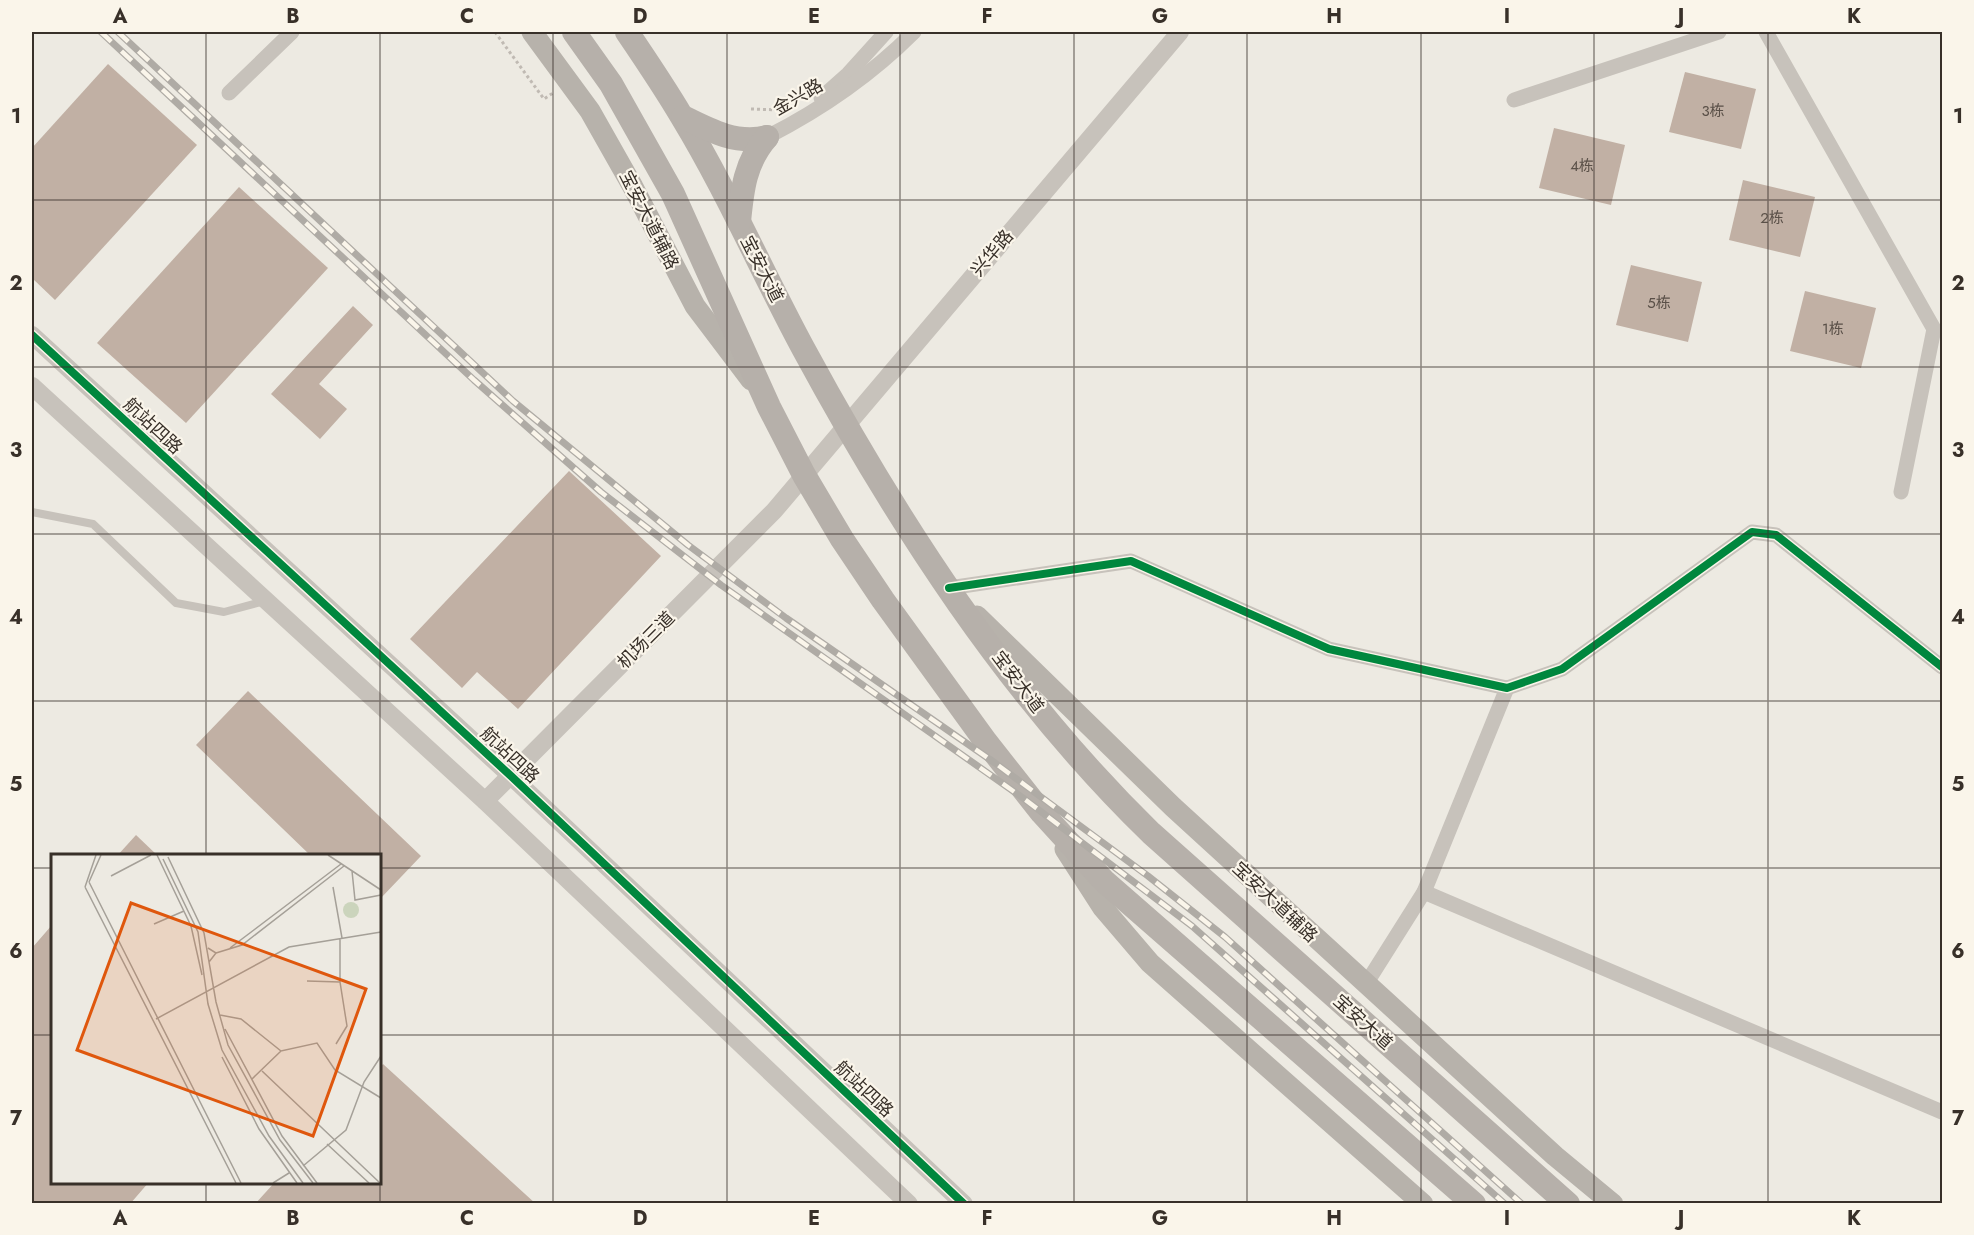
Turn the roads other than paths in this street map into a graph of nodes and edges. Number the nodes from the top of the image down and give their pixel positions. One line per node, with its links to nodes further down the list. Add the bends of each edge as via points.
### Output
1 (292, 32): 10 (street)
2 (531, 32): 17 (main road, 宝安大道辅路, via 566,74 601,130 695,306)
3 (574, 32): 17 (main road, via 611,84 673,194)
4 (627, 32): 12 (main road, 宝安大道)
5 (886, 32): 13 (street, 金兴路, via 823,97)
6 (914, 32): 13 (street, 金兴路, via 846,91)
7 (1180, 32): 18 (street, 兴华路)
8 (1719, 32): 11 (street)
9 (1766, 32): 20 (street, via 1934,329)
10 (228, 93)
11 (1514, 100)
12 (683, 117): 13 (main road, via 718,134 754,140); 14 (main road, 宝安大道)
13 (767, 137): 14 (main road, via 756,149 743,180)
14 (739, 222): 18 (main road, 宝安大道, via 804,350)
15 (32, 335): 26 (street, 航站四路)
16 (32, 386): 23 (street)
17 (769, 407): 19 (main road)
18 (847, 424): 19 (street, 兴华路); 22 (main road, 宝安大道)
19 (804, 475): 26 (street, 机场三道, via 774,511); 28 (main road, via 842,539 931,669)
20 (1901, 492)
21 (32, 512): 23 (lane, via 93,524 177,603 224,612)
22 (949, 588): 25 (street, via 1131,561 1329,649); 30 (main road, 宝安大道辅路, via 1101,739); 36 (main road, 宝安大道, via 1059,737 1103,787)
23 (266, 600): 27 (street)
24 (1942, 667): 25 (street, via 1776,535 1752,532 1562,669)
25 (1507, 688): 29 (street)
26 (511, 776): 27 (street, 机场三道); 33 (street, 航站四路)
27 (485, 801): 32 (street)
28 (1042, 813): 34 (main road, via 1103,908 1150,963); 35 (main road, via 1104,881)
29 (1424, 892): 30 (street); 31 (street)
30 (1366, 984): 37 (main road, 宝安大道辅路, via 1555,1156)
31 (1942, 1112)
32 (909, 1203)
33 (964, 1203)
34 (1423, 1203)
35 (1474, 1203)
36 (1568, 1203)
37 (1613, 1203)

